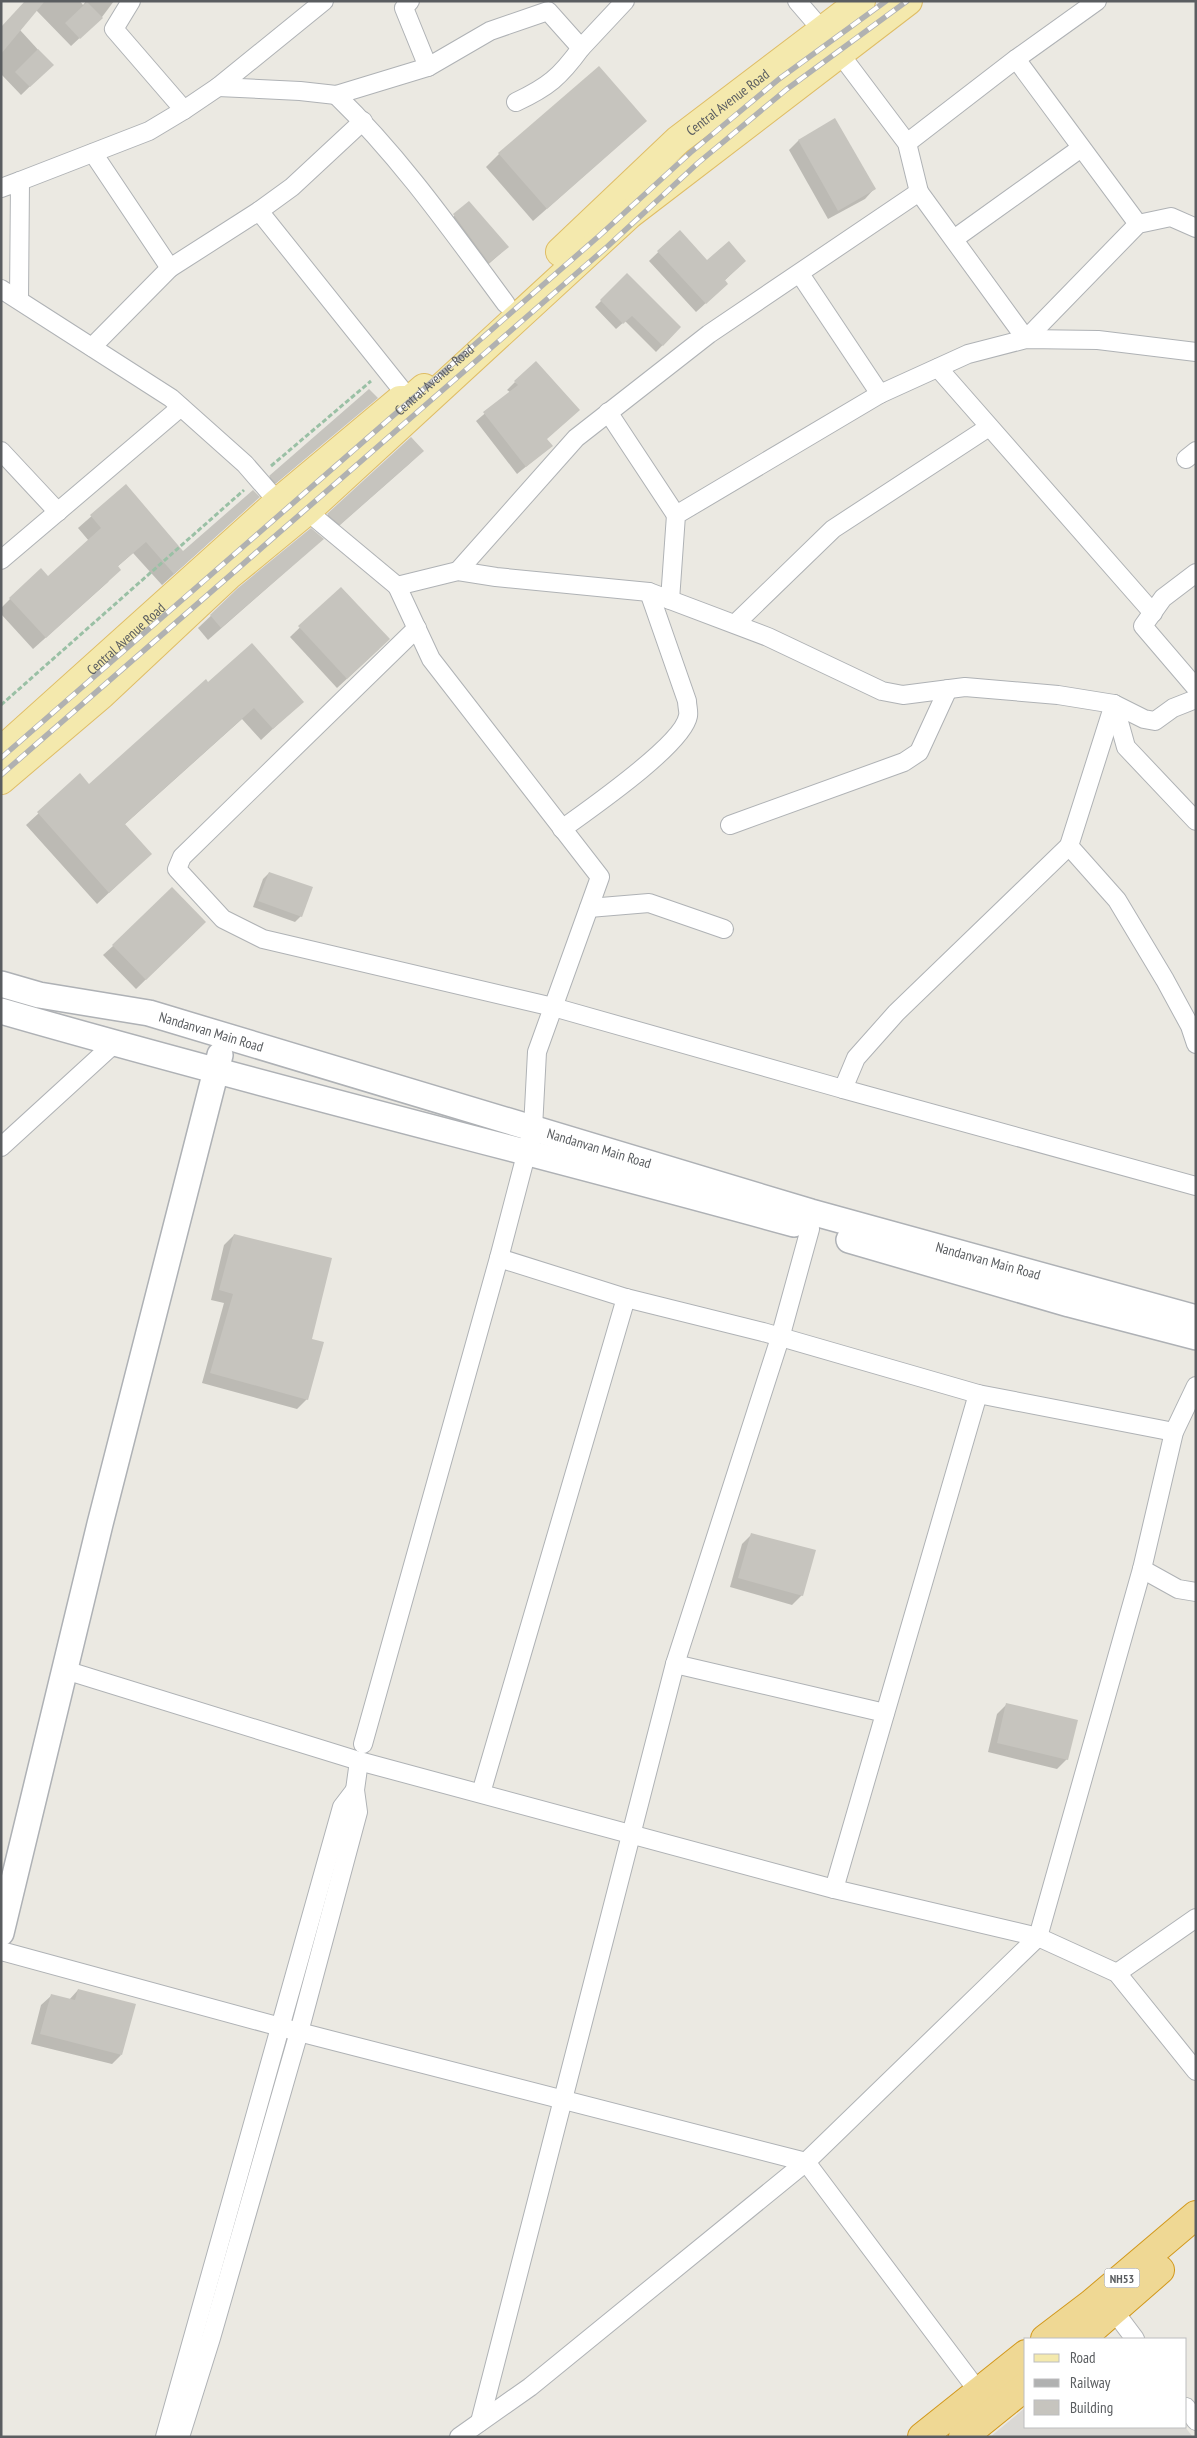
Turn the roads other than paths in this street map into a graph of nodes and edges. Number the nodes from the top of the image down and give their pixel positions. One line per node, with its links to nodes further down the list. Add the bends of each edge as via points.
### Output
1 (131, 1): 17 (street, via 114,29)
2 (324, 1): 14 (street)
3 (410, 1): 13 (street, via 404,8)
4 (625, 1): 10 (street)
5 (797, 1): 9 (street)
6 (861, 1): 9 (main road, Central Avenue Road)
7 (908, 1): 11 (main road)
8 (1097, 1): 12 (street)
9 (822, 30): 11 (street); 33 (main road, Central Avenue Road, via 678,140)
10 (581, 48): 13 (street, via 548,11 490,31); 16 (street, via 565,70 543,89)
11 (840, 54): 19 (street); 45 (main road, via 630,214)
12 (1016, 59): 19 (street); 20 (street)
13 (428, 67): 15 (street)
14 (218, 87): 15 (street, via 300,90); 17 (street)
15 (336, 95): 18 (street)
16 (516, 102)
17 (184, 110): 21 (street, via 149,131)
18 (363, 121): 25 (street, via 292,187); 33 (street, via 416,181)
19 (907, 143): 24 (street)
20 (1081, 148): 26 (street); 28 (street)
21 (93, 153): 22 (street); 29 (street)
22 (20, 182): 23 (street); 32 (street)
23 (1, 188)
24 (919, 192): 28 (street); 30 (street)
25 (259, 211): 29 (street); 39 (street)
26 (1138, 224): 27 (street, via 1171,217); 34 (street)
27 (1196, 228)
28 (954, 240): 34 (street)
29 (170, 268): 35 (street)
30 (800, 274): 38 (street); 41 (street, via 709,334)
31 (1, 289): 32 (street)
32 (19, 300): 35 (street)
33 (506, 304): 39 (main road, Central Avenue Road, via 480,338)
34 (1026, 339): 36 (street, via 1098,340); 37 (street, via 968,354)
35 (92, 347): 40 (street)
36 (1196, 352)
37 (938, 368): 38 (street); 42 (street)
38 (880, 394): 47 (street)
39 (405, 400): 44 (main road, Central Avenue Road)
40 (181, 407): 44 (street, via 245,464); 46 (street)
41 (608, 412): 47 (street); 49 (street, via 576,438)
42 (989, 427): 54 (street); 55 (street, via 832,529)
43 (1, 451): 46 (street)
44 (278, 502): 45 (street); 61 (main road, Central Avenue Road)
45 (307, 511): 51 (street); 62 (main road, via 228,576 101,695)
46 (58, 512): 48 (street)
47 (676, 515): 53 (street)
48 (1, 560)
49 (458, 571): 51 (street); 52 (street)
50 (1196, 573): 54 (street, via 1163,598)
51 (397, 586): 56 (street)
52 (650, 592): 53 (street); 65 (street, via 687,701 688,717 677,735 637,774)
53 (670, 600): 55 (street)
54 (1153, 613): 57 (street, via 1143,626)
55 (734, 624): 58 (street, via 882,691 903,695)
56 (416, 628): 65 (street, via 431,659); 70 (street, via 182,857 177,869 222,919 263,939)
57 (1196, 688)
58 (948, 689): 60 (street, via 998,689); 64 (street, via 919,752 904,762)
59 (1196, 699): 60 (street, via 1173,708 1155,721)
60 (1114, 704): 63 (street, via 1126,747); 66 (street)
61 (1, 752)
62 (1, 780)
63 (1196, 821)
64 (730, 825)
65 (562, 829): 67 (street, via 600,877)
66 (1069, 846): 74 (street, via 1117,900 1165,980); 76 (street, via 896,1013 856,1058)
67 (588, 908): 68 (street, via 649,903); 70 (street)
68 (724, 929)
69 (1, 984): 72 (main road, Nandanvan Main Road, via 39,995 149,1013)
70 (553, 1007): 76 (street); 77 (street, via 538,1052)
71 (1, 1011): 73 (main road)
72 (225, 1036): 75 (main road); 77 (main road, Nandanvan Main Road)
73 (116, 1042): 75 (main road); 78 (street)
74 (1196, 1044)
75 (216, 1072): 79 (main road); 93 (main road)
76 (843, 1089): 80 (street)
77 (533, 1128): 79 (street); 84 (main road, Nandanvan Main Road, via 811,1212)
78 (1, 1146)
79 (526, 1152): 81 (main road); 82 (street)
80 (1196, 1186)
81 (810, 1229): 85 (main road); 86 (street)
82 (499, 1258): 83 (street); 95 (street)
83 (626, 1298): 86 (street); 97 (street)
84 (1196, 1318)
85 (1196, 1337)
86 (780, 1338): 88 (street); 92 (street)
87 (1196, 1386): 89 (street)
88 (978, 1394): 89 (street); 94 (street)
89 (1174, 1432): 90 (street)
90 (1142, 1569): 91 (street); 102 (street)
91 (1195, 1595)
92 (675, 1664): 94 (street); 98 (street)
93 (65, 1670): 95 (street); 101 (main road)
94 (885, 1713): 99 (street)
95 (361, 1752): 96 (street); 97 (street)
96 (354, 1790): 105 (street, via 342,1807); 106 (street, via 358,1812)
97 (481, 1793): 98 (street)
98 (631, 1834): 99 (street); 108 (street)
99 (834, 1889): 102 (street)
100 (1196, 1918): 104 (street)
101 (1, 1933)
102 (1038, 1937): 104 (street); 109 (street)
103 (1, 1951): 105 (street)
104 (1117, 1973): 107 (street)
105 (280, 2027): 106 (street); 123 (street)
106 (299, 2032): 108 (street); 124 (street)
107 (1194, 2067)
108 (562, 2099): 109 (street); 121 (street)
109 (806, 2162): 118 (street); 121 (street, via 530,2387)
110 (1196, 2215): 113 (highway, NH53)
111 (1196, 2240): 112 (highway, NH53)
112 (1114, 2311): 114 (highway, NH53); 115 (street)
113 (1047, 2338)
114 (1082, 2338)
115 (1134, 2338)
116 (1024, 2356): 118 (highway)
117 (1024, 2388): 126 (highway)
118 (978, 2391): 122 (highway)
119 (1187, 2408): 120 (street)
120 (1196, 2421)
121 (480, 2422): 125 (street)
122 (934, 2433)
123 (165, 2437)
124 (180, 2437)
125 (459, 2437)
126 (963, 2437)

